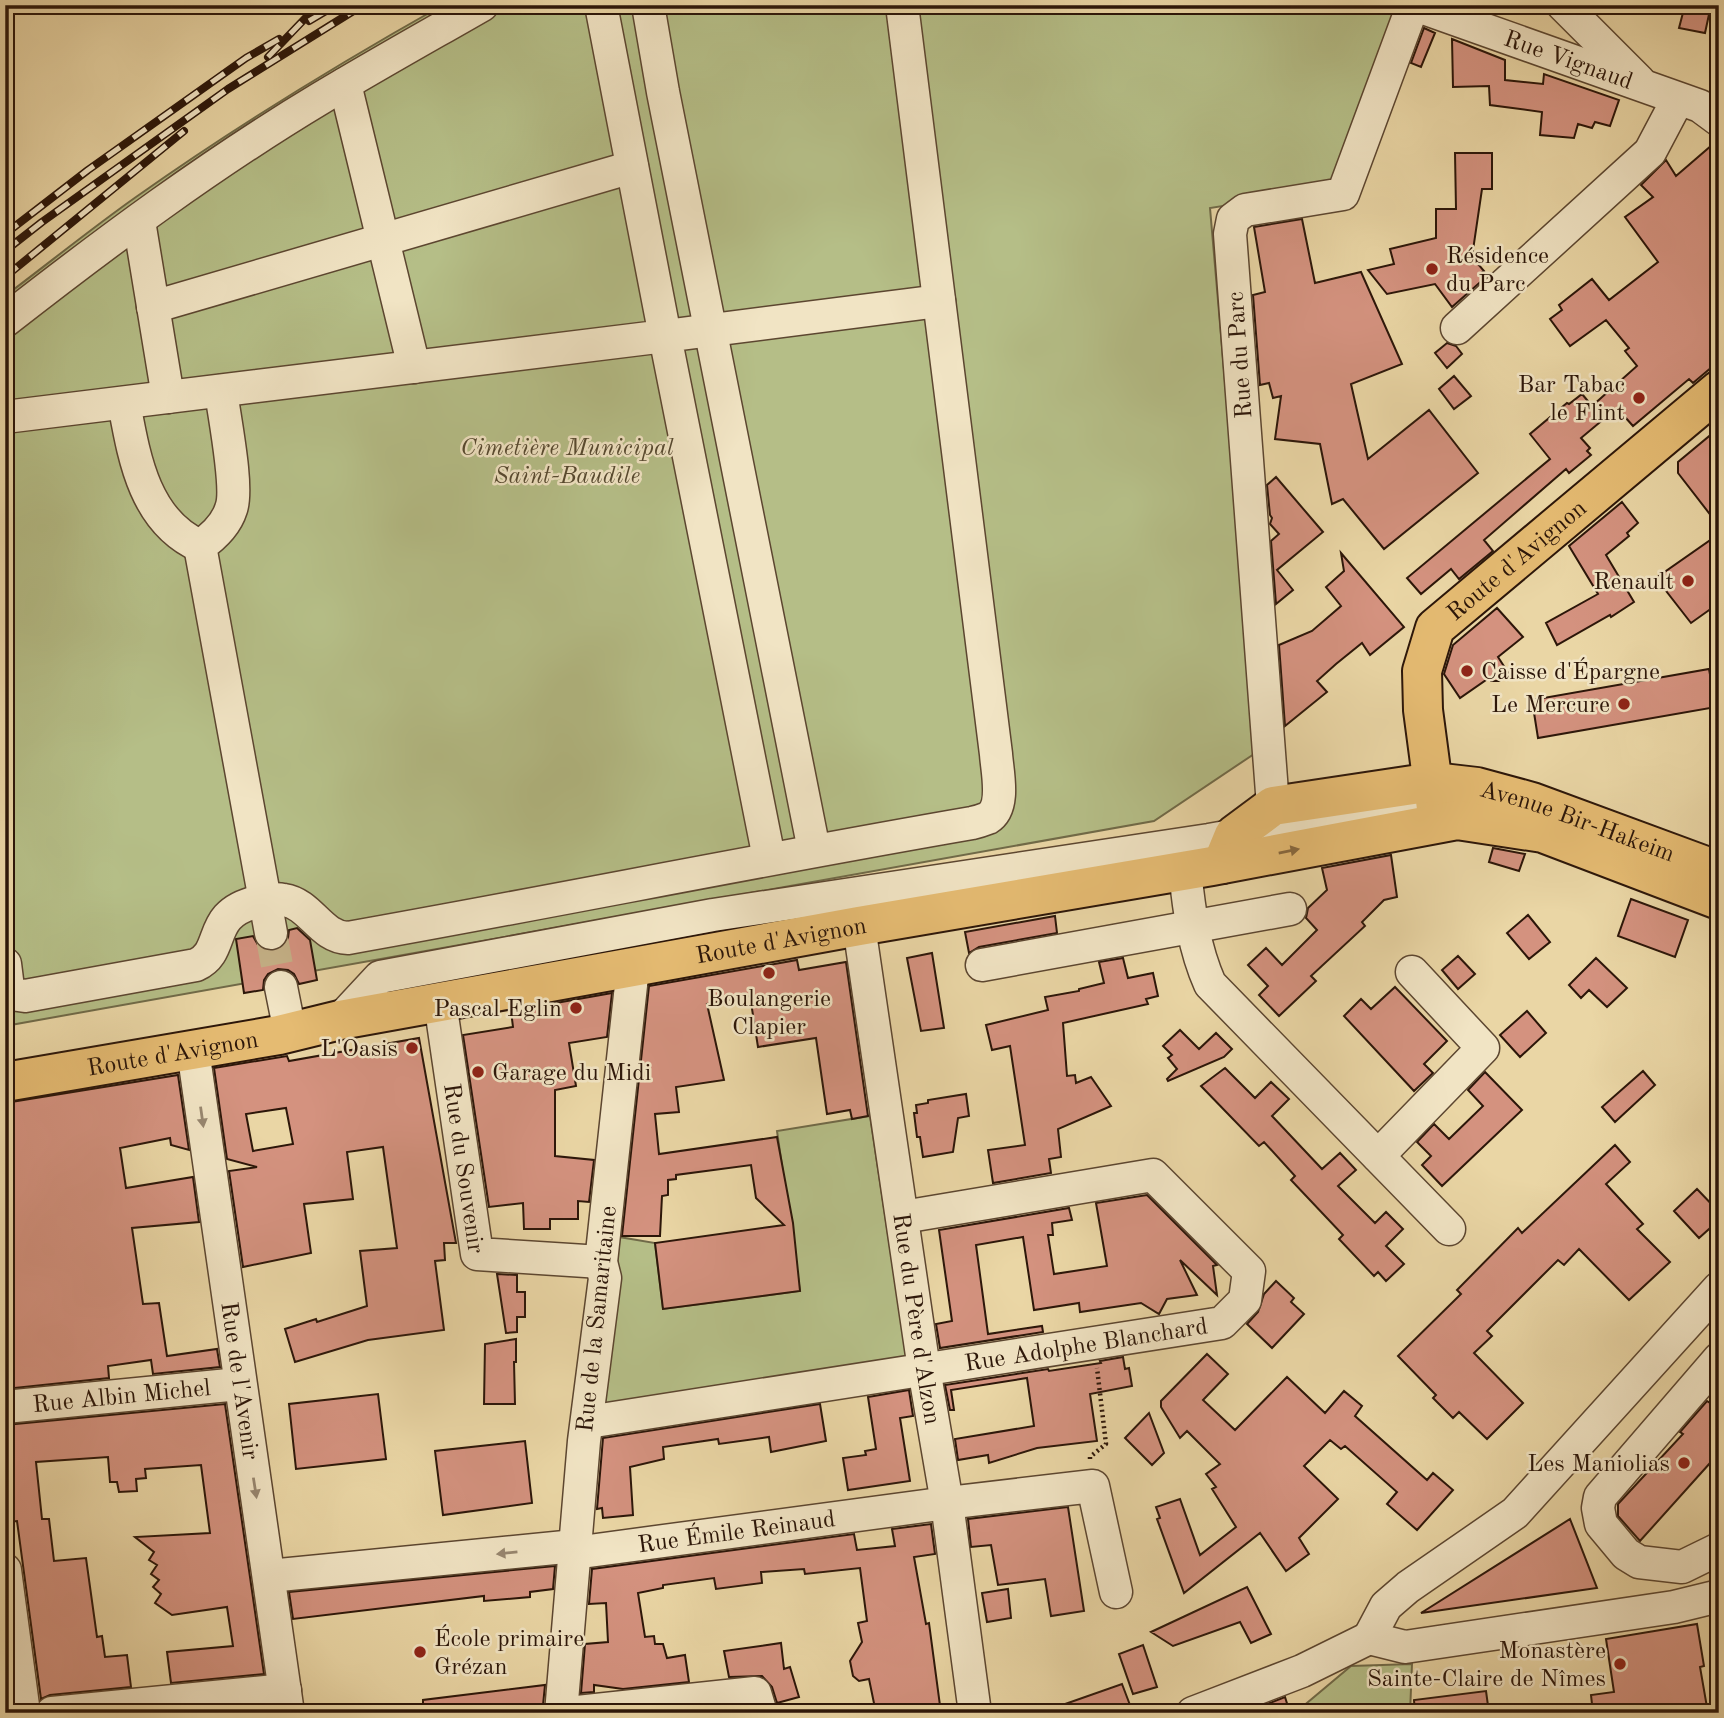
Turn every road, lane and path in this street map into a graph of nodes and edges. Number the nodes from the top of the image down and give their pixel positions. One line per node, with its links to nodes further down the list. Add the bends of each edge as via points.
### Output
1 (482, 5): 7 (street)
2 (601, 5): 11 (street)
3 (648, 5): 18 (street)
4 (902, 5): 14 (street)
5 (1414, 5): 8 (street, Rue Vignaud); 28 (street, Rue du Parc, via 1343,194 1245,210 1233,219 1230,234)
6 (1563, 5): 8 (street)
7 (345, 84): 12 (street); 13 (street)
8 (1645, 88): 9 (street, Rue Vignaud)
9 (1678, 99): 10 (street, Rue Vignaud, via 1700,106); 17 (street, via 1650,152)
10 (1719, 120)
11 (632, 167): 13 (street); 19 (street)
12 (138, 221): 15 (street); 16 (street)
13 (383, 240): 15 (street); 20 (street)
14 (939, 301): 18 (street); 30 (street, via 996,754 998,804 987,818 972,823)
15 (153, 307): 23 (street)
16 (5, 321)
17 (1457, 328)
18 (710, 330): 19 (street); 30 (street)
19 (665, 336): 20 (street); 32 (street)
20 (414, 367): 22 (street)
21 (1719, 390): 27 (main road, Route d'Avignon, via 1435,628 1422,671)
22 (221, 391): 23 (street); 26 (street, via 234,499 226,519)
23 (168, 397): 24 (street)
24 (124, 403): 25 (street); 26 (street, via 133,453 153,503 166,523)
25 (5, 418)
26 (200, 546): 35 (street)
27 (1435, 802): 28 (main road, Route d'Avignon); 29 (main road, Avenue Bir-Hakeim, via 1457,820); 31 (main road, Route d'Avignon); 33 (main road, Avenue Bir-Hakeim, via 1477,787 1532,802)
28 (1273, 807): 31 (main road, Route d'Avignon)
29 (1535, 823): 34 (street); 36 (main road, Avenue Bir-Hakeim)
30 (814, 850): 32 (street)
31 (1214, 857): 38 (main road, Route d'Avignon); 39 (street); 47 (street, via 900,887 765,922 378,994)
32 (769, 858): 35 (street, via 348,938 328,932 289,901)
33 (1719, 870)
34 (1719, 884)
35 (265, 900): 40 (street); 41 (street, via 231,912 205,959 196,965 25,996 12,994 8,988)
36 (1719, 900)
37 (1290, 909): 39 (street)
38 (859, 926): 43 (main road, Route d'Avignon); 53 (street, Rue du Père d'Alzon)
39 (1192, 927): 42 (street); 52 (street, via 1198,958 1210,984)
40 (271, 933)
41 (5, 964)
42 (982, 965)
43 (634, 967): 45 (main road, Route d'Avignon); 55 (street, Rue de la Samaritaine)
44 (1412, 972): 52 (street, via 1483,1048)
45 (440, 1002): 47 (main road, Route d'Avignon); 55 (street, Rue du Souvenir, via 477,1254)
46 (284, 1016): 47 (main road, Route d'Avignon); 48 (main road, Route d'Avignon); 49 (main road, Route d'Avignon); 50 (street)
47 (340, 1020)
48 (193, 1049): 51 (main road, Route d'Avignon); 60 (street, Rue de l'Avenir, one-way to 60)
49 (5, 1065)
50 (5, 1074)
51 (5, 1082)
52 (1378, 1156): 54 (street)
53 (903, 1217): 57 (street, Rue Adolphe Blanchard, via 1153,1175 1249,1271 1245,1300 1222,1323); 59 (street, Rue du Père d'Alzon)
54 (1449, 1229)
55 (601, 1262): 62 (street, Rue de la Samaritaine, via 605,1278)
56 (1719, 1288): 71 (street, via 1515,1513 1408,1587 1387,1606)
57 (1093, 1343): 59 (street, Rue Adolphe Blanchard); 63 (path, via 1106,1444 1090,1457)
58 (1719, 1359): 66 (street, via 1601,1497 1598,1508 1601,1524 1626,1554 1639,1562 1682,1567)
59 (924, 1369): 62 (street, Rue Adolphe Blanchard); 64 (street, Rue du Père d'Alzon)
60 (239, 1384): 61 (street, Rue Albin Michel); 68 (street, Rue de l'Avenir, one-way to 68)
61 (5, 1407)
62 (588, 1422): 65 (street, Rue de la Samaritaine)
63 (1093, 1486): 64 (street, Rue Émile Reinaud); 69 (street)
64 (947, 1503): 65 (street, Rue Émile Reinaud, via 589,1551); 78 (street, Rue du Père d'Alzon)
65 (575, 1546): 68 (street, Rue Émile Reinaud, one-way to 68); 75 (street, Rue de la Samaritaine)
66 (1719, 1549)
67 (5, 1570): 73 (street)
68 (269, 1576): 72 (street, Rue de l'Avenir)
69 (1116, 1592)
70 (1719, 1596): 71 (street, via 1674,1607 1405,1647)
71 (1369, 1638): 79 (street, via 1302,1671)
72 (287, 1701): 74 (street)
73 (24, 1713)
74 (52, 1713)
75 (561, 1713)
76 (568, 1713): 77 (street, via 755,1693)
77 (761, 1713)
78 (975, 1713)
79 (1193, 1713)

